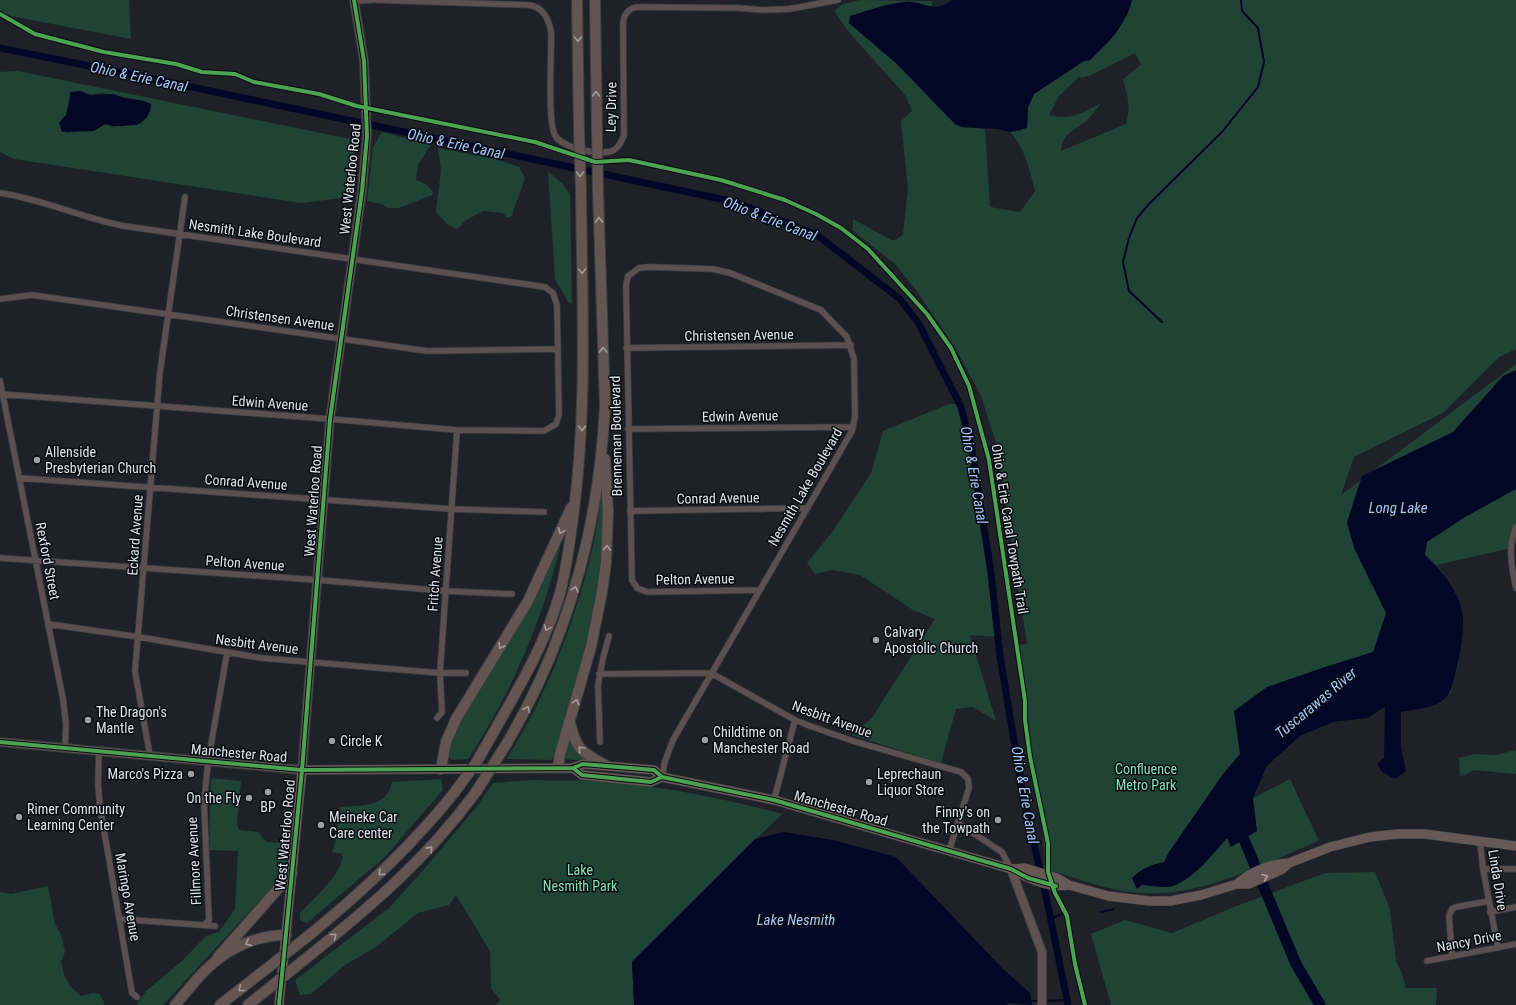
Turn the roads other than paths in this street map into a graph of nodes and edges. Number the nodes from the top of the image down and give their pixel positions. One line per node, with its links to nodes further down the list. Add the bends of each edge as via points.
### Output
1 (354, 0): 2 (street); 10 (main road, West Waterloo Road, via 364,61 367,136)
2 (372, 0)
3 (376, 0): 6 (street, Ley Drive, via 529,5 539,8 548,18 550,31 554,134 570,147 603,152 610,152 618,146 624,135 623,23 630,9 789,9)
4 (577, 0): 28 (highway, one-way to 28, bridge, via 582,427)
5 (594, 0): 25 (highway, one-way to 5, bridge, via 605,406)
6 (838, 0)
7 (0, 193): 9 (street, Nesmith Lake Boulevard, via 44,202 101,222)
8 (185, 197): 9 (street, Eckard Avenue)
9 (179, 234): 10 (street, Nesmith Lake Boulevard); 13 (street, Eckard Avenue)
10 (352, 258): 14 (main road, West Waterloo Road); 17 (street, Nesmith Lake Boulevard, via 535,284 550,290 556,299)
11 (626, 286): 15 (street, Nesmith Lake Boulevard, via 630,273 643,267 712,269 730,273 821,310 847,337); 16 (street, Brenneman Boulevard)
12 (0, 299): 13 (street, Christensen Avenue, via 32,295)
13 (168, 314): 14 (street, Christensen Avenue); 20 (street, Eckard Avenue)
14 (340, 339): 17 (street, Christensen Avenue, via 436,352); 21 (main road, West Waterloo Road)
15 (851, 345): 16 (street, Christensen Avenue); 22 (street, Nesmith Lake Boulevard, via 855,365)
16 (626, 348): 23 (street, Brenneman Boulevard)
17 (558, 349): 24 (street, Edwin Avenue, via 559,415 553,427 539,431)
18 (0, 381): 19 (street, Rexford Street)
19 (1, 394): 20 (street, Edwin Avenue); 26 (street, Rexford Street)
20 (156, 406): 21 (street, Edwin Avenue); 27 (street, Eckard Avenue)
21 (330, 419): 24 (street, Edwin Avenue); 29 (main road, West Waterloo Road)
22 (853, 427): 23 (street, Edwin Avenue); 30 (street, Nesmith Lake Boulevard)
23 (628, 429): 32 (street, Brenneman Boulevard)
24 (457, 430): 31 (street, Fritch Avenue)
25 (603, 435): 55 (highway, one-way to 25, via 599,611 606,563 608,499); 93 (highway, one-way to 25, bridge, via 393,887 428,851 476,792 507,743 539,684 574,593 588,543)
26 (19, 478): 27 (street, Conrad Avenue); 36 (street, Rexford Street)
27 (150, 488): 29 (street, Conrad Avenue); 37 (street, Eckard Avenue)
28 (577, 495): 65 (highway, one-way to 65, via 535,588 456,719 446,742); 92 (highway, one-way to 92, bridge, via 560,594 537,655 476,763 436,816 369,884)
29 (324, 499): 31 (street, Conrad Avenue); 38 (main road, West Waterloo Road)
30 (807, 508): 32 (street, Conrad Avenue); 41 (street, Nesmith Lake Boulevard)
31 (451, 509): 33 (street, Conrad Avenue); 42 (street, Fritch Avenue)
32 (630, 511): 39 (street, Brenneman Boulevard, via 631,576)
33 (544, 512)
34 (1516, 527): 40 (street, via 1512,537 1511,559)
35 (0, 558): 36 (street, Pelton Avenue)
36 (36, 561): 37 (street, Pelton Avenue); 44 (street, Rexford Street)
37 (145, 568): 38 (street, Pelton Avenue); 45 (street, Eckard Avenue)
38 (318, 580): 42 (street, Pelton Avenue); 48 (main road, West Waterloo Road)
39 (635, 585): 41 (street, Pelton Avenue, via 647,592)
40 (1516, 588)
41 (758, 590): 51 (street, Nesmith Lake Boulevard)
42 (445, 591): 43 (street, Pelton Avenue); 49 (street, Fritch Avenue)
43 (512, 594)
44 (48, 624): 45 (street, Nesbitt Avenue); 58 (street, Rexford Street, via 64,707)
45 (139, 636): 47 (street, Nesbitt Avenue); 60 (street, Eckard Avenue, via 135,680)
46 (609, 636): 52 (street)
47 (227, 653): 48 (street, Nesbitt Avenue); 61 (street, Fillmore Avenue)
48 (311, 663): 49 (street, Nesbitt Avenue); 66 (main road, West Waterloo Road)
49 (440, 673): 50 (street, Nesbitt Avenue); 53 (street, Fritch Avenue, via 442,712)
50 (466, 673)
51 (711, 673): 52 (street, Nesbitt Avenue); 54 (street, Nesbitt Avenue); 67 (street, Nesmith Lake Boulevard, via 673,740)
52 (599, 674): 57 (street)
53 (437, 718)
54 (795, 720): 68 (street); 69 (street, Nesbitt Avenue, via 852,741 961,772 969,784)
55 (570, 723): 62 (highway, one-way to 55, via 581,751); 63 (highway)
56 (0, 742): 58 (main road, Manchester Road)
57 (600, 742)
58 (65, 747): 59 (main road, Manchester Road)
59 (99, 751): 60 (main road, Manchester Road); 81 (street, Maringo Avenue, via 99,796)
60 (150, 756): 61 (main road, Manchester Road)
61 (208, 762): 66 (main road, Manchester Road); 82 (street, Fillmore Avenue, via 204,810 209,920)
62 (605, 765): 64 (main road, Manchester Road, via 583,764); 67 (main road, Manchester Road, via 654,770)
63 (558, 767): 64 (main road, Manchester Road); 65 (main road, Manchester Road)
64 (573, 768): 67 (main road, Manchester Road, via 582,775 651,782)
65 (442, 769): 66 (main road, Manchester Road)
66 (302, 770): 76 (main road, West Waterloo Road)
67 (662, 777): 68 (main road, Manchester Road)
68 (774, 800): 72 (main road, Manchester Road)
69 (958, 823): 72 (street, Nesbitt Avenue); 73 (street, via 1002,852)
70 (1480, 840): 71 (main road, Manchester Road); 74 (street, Linda Drive); 77 (main road, Manchester Road, via 1425,834 1383,836 1344,843 1237,884 1189,898 1159,901 1108,896)
71 (1516, 846)
72 (949, 851): 73 (main road, Manchester Road)
73 (1011, 869): 77 (main road, Manchester Road, via 1028,878); 77 (main road, Manchester Road, via 1025,868); 95 (main road, via 1042,952)
74 (1483, 869): 75 (street); 78 (street, Linda Drive)
75 (1516, 869)
76 (292, 873): 84 (main road, West Waterloo Road); 89 (highway)
77 (1058, 882)
78 (1488, 901): 80 (street, Linda Drive); 87 (street, via 1456,906 1452,909 1449,916)
79 (1516, 907): 80 (street)
80 (1490, 912): 86 (street, Linda Drive)
81 (120, 919): 82 (street); 90 (street, Maringo Avenue, via 132,993)
82 (205, 924): 83 (street)
83 (215, 926)
84 (286, 935): 89 (highway, one-way to 89, via 254,940); 94 (main road, West Waterloo Road)
85 (1516, 944): 86 (street, Nancy Drive)
86 (1498, 948): 87 (street, Nancy Drive)
87 (1452, 956): 88 (street, Nancy Drive)
88 (1427, 961)
89 (211, 965): 91 (highway)
90 (137, 997)
91 (175, 1005)
92 (220, 1005)
93 (248, 1005)
94 (279, 1005)
95 (1042, 1005)

